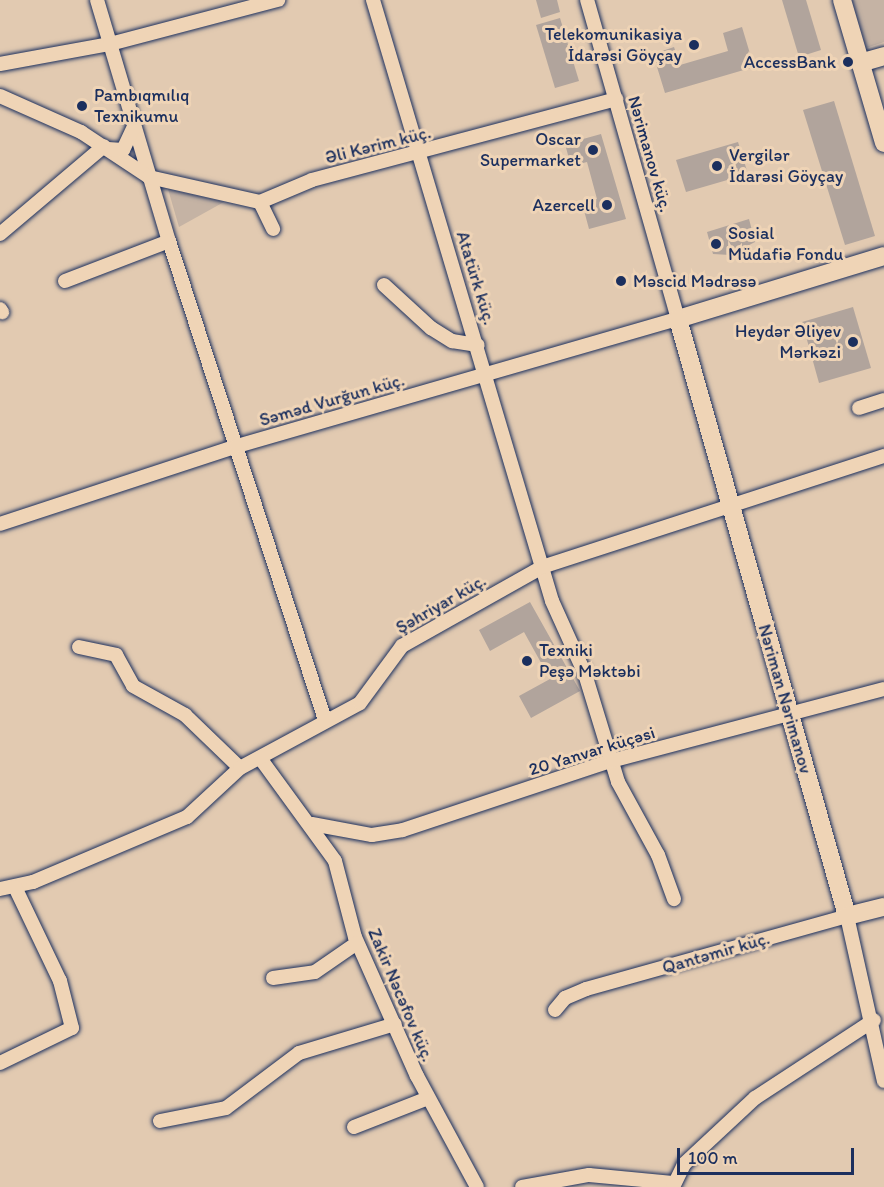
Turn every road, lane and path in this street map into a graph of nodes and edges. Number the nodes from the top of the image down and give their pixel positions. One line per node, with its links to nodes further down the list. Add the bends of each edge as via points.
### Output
1 (97, 0): 6 (street)
2 (278, 0): 6 (street)
3 (373, 0): 15 (street, Atatürk küç.)
4 (587, 0): 11 (street, Nərimanov küç.)
5 (842, 0): 8 (main road)
6 (111, 44): 9 (street); 12 (street)
7 (884, 56): 8 (main road)
8 (860, 63): 13 (main road)
9 (0, 64)
10 (0, 96): 14 (street)
11 (616, 99): 15 (street, Əli Kərim küç.); 24 (street, Nərimanov küç.)
12 (134, 126): 14 (street, via 123,150); 16 (street)
13 (884, 143)
14 (106, 148): 16 (street); 19 (street)
15 (420, 154): 17 (street, Əli Kərim küç., via 312,180); 25 (street, Atatürk küç.)
16 (149, 177): 17 (street); 20 (street)
17 (260, 202): 18 (street)
18 (273, 229)
19 (0, 234)
20 (169, 241): 22 (street); 29 (street)
21 (884, 256): 24 (main road)
22 (65, 281)
23 (384, 285): 25 (street, via 431,328 462,344)
24 (678, 319): 26 (street, Səməd Vurğun küç.); 31 (main road, Nəriman Nərimanov)
25 (478, 345): 26 (street, Atatürk küç.)
26 (487, 374): 29 (street, Səməd Vurğun küç.); 33 (street, Atatürk küç.)
27 (884, 400): 28 (street)
28 (859, 408)
29 (237, 446): 32 (street, Səməd Vurğun küç.); 37 (street)
30 (884, 456): 31 (street, Şəhriyar küç.)
31 (731, 509): 33 (street, Şəhriyar küç.); 36 (main road, Nəriman Nərimanov)
32 (0, 524)
33 (542, 567): 37 (street, Şəhriyar küç., via 402,646 366,697); 39 (street, Atatürk küç., via 585,674)
34 (79, 647): 40 (street, via 116,655 133,686 185,715)
35 (884, 689): 36 (street, 20 Yanvar küçəsi)
36 (789, 717): 39 (street, 20 Yanvar küçəsi); 46 (main road, Nəriman Nərimanov)
37 (325, 720): 38 (street, Şəhriyar küç.)
38 (260, 758): 40 (street, Şəhriyar küç.); 41 (street, Zakir Nəcəfov küç., via 283,796)
39 (611, 761): 41 (street, 20 Yanvar küçəsi, via 403,830 372,835); 44 (street, Atatürk küç.)
40 (240, 768): 42 (street, Şəhriyar küç., via 187,817)
41 (312, 824): 47 (street, Zakir Nəcəfov küç., via 347,892)
42 (15, 887): 43 (street, Şəhriyar küç.); 52 (street, via 60,981 72,1028)
43 (0, 890)
44 (674, 899)
45 (884, 907): 46 (main road, Qantəmir küç.)
46 (847, 916): 49 (street, Qantəmir küç., via 586,989); 50 (street, Nəriman Nərimanov)
47 (357, 943): 48 (street, via 315,972); 51 (street, Zakir Nəcəfov küç.)
48 (273, 978)
49 (555, 1010)
50 (874, 1020): 53 (street, Nəriman Nərimanov); 57 (street, via 755,1098 684,1164)
51 (395, 1024): 54 (street, Zakir Nəcəfov küç.); 55 (street, via 299,1053 226,1108)
52 (0, 1063)
53 (884, 1081)
54 (428, 1098): 56 (street); 58 (street, Zakir Nəcəfov küç.)
55 (160, 1121)
56 (354, 1127)
57 (673, 1185): 59 (street, via 589,1175)
58 (477, 1187)
59 (522, 1187)

